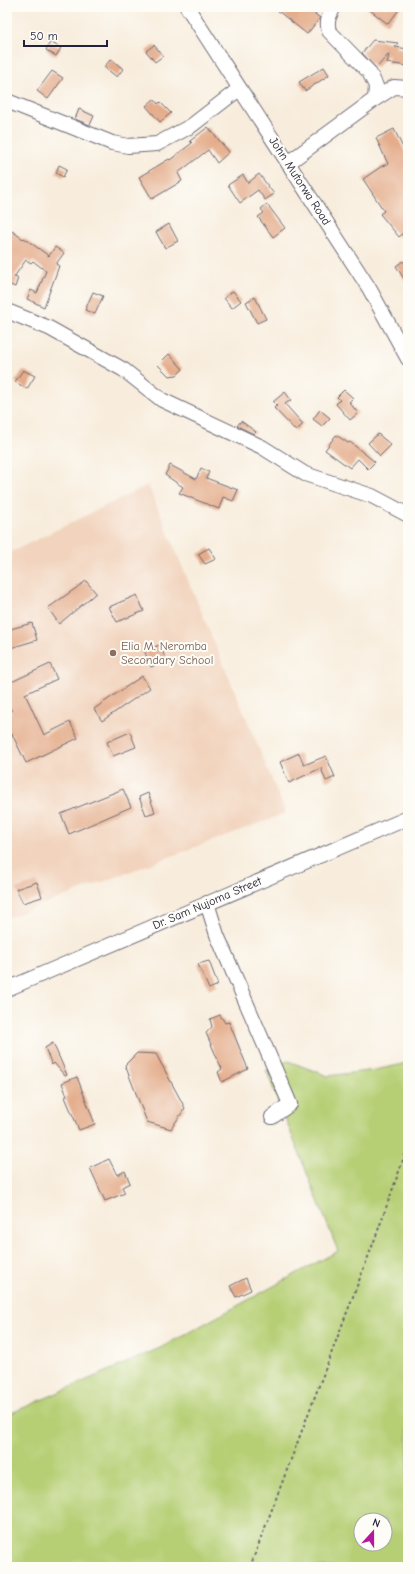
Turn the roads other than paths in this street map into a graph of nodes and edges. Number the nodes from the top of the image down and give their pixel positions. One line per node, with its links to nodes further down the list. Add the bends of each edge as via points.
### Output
1 (187, 7): 4 (street, John Mutorwa Road)
2 (334, 7): 5 (street, via 328,16 327,24 330,31 369,72 376,86)
3 (408, 88): 5 (street, via 394,87)
4 (239, 89): 6 (street, via 191,126 157,144 128,146 112,143); 7 (street, John Mutorwa Road)
5 (375, 99): 7 (street)
6 (7, 102)
7 (288, 163): 9 (street, John Mutorwa Road, via 369,288)
8 (7, 311): 10 (street, via 49,328 124,370 162,400 262,446 305,474 372,496)
9 (408, 359)
10 (408, 515)
11 (408, 818): 12 (street, Dr. Sam Nujoma Street)
12 (207, 903): 13 (street, Dr. Sam Nujoma Street); 14 (street, via 217,935 290,1104)
13 (7, 989)
14 (272, 1117)

